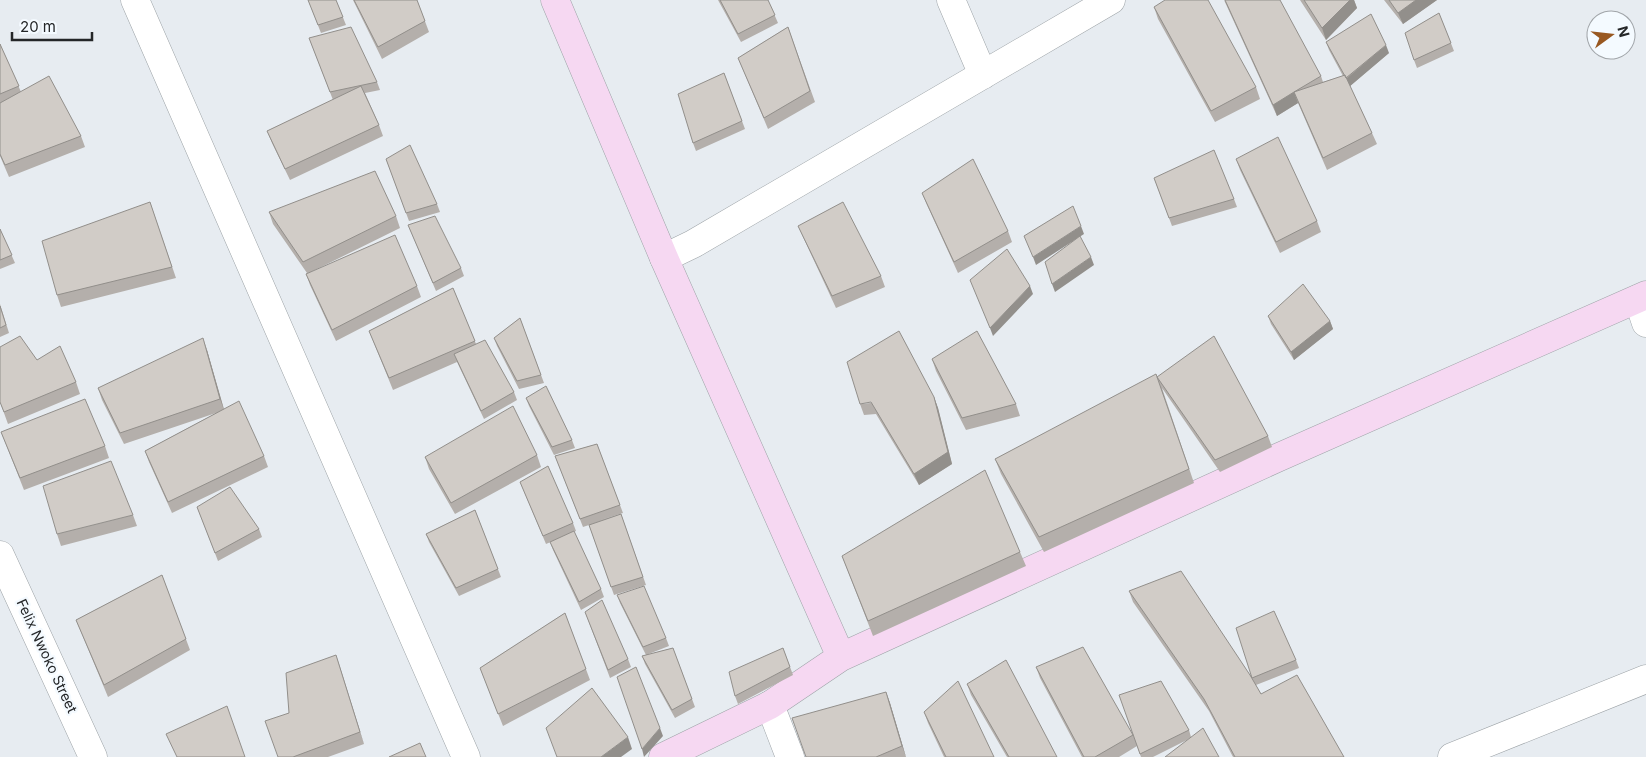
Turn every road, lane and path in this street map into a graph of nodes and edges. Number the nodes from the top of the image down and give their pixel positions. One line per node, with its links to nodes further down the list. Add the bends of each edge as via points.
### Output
1 (135, 0): 13 (street)
2 (555, 0): 6 (street)
3 (950, 0): 5 (street)
4 (1111, 0): 5 (street)
5 (983, 75): 6 (street)
6 (664, 258): 9 (street)
7 (1643, 306): 9 (street, via 1269,462)
8 (0, 555): 12 (street, Felix Nwoko Street)
9 (841, 657): 11 (street)
10 (1646, 679): 16 (street)
11 (770, 704): 14 (street); 15 (street)
12 (93, 757)
13 (466, 757)
14 (663, 757)
15 (790, 757)
16 (1452, 757)

